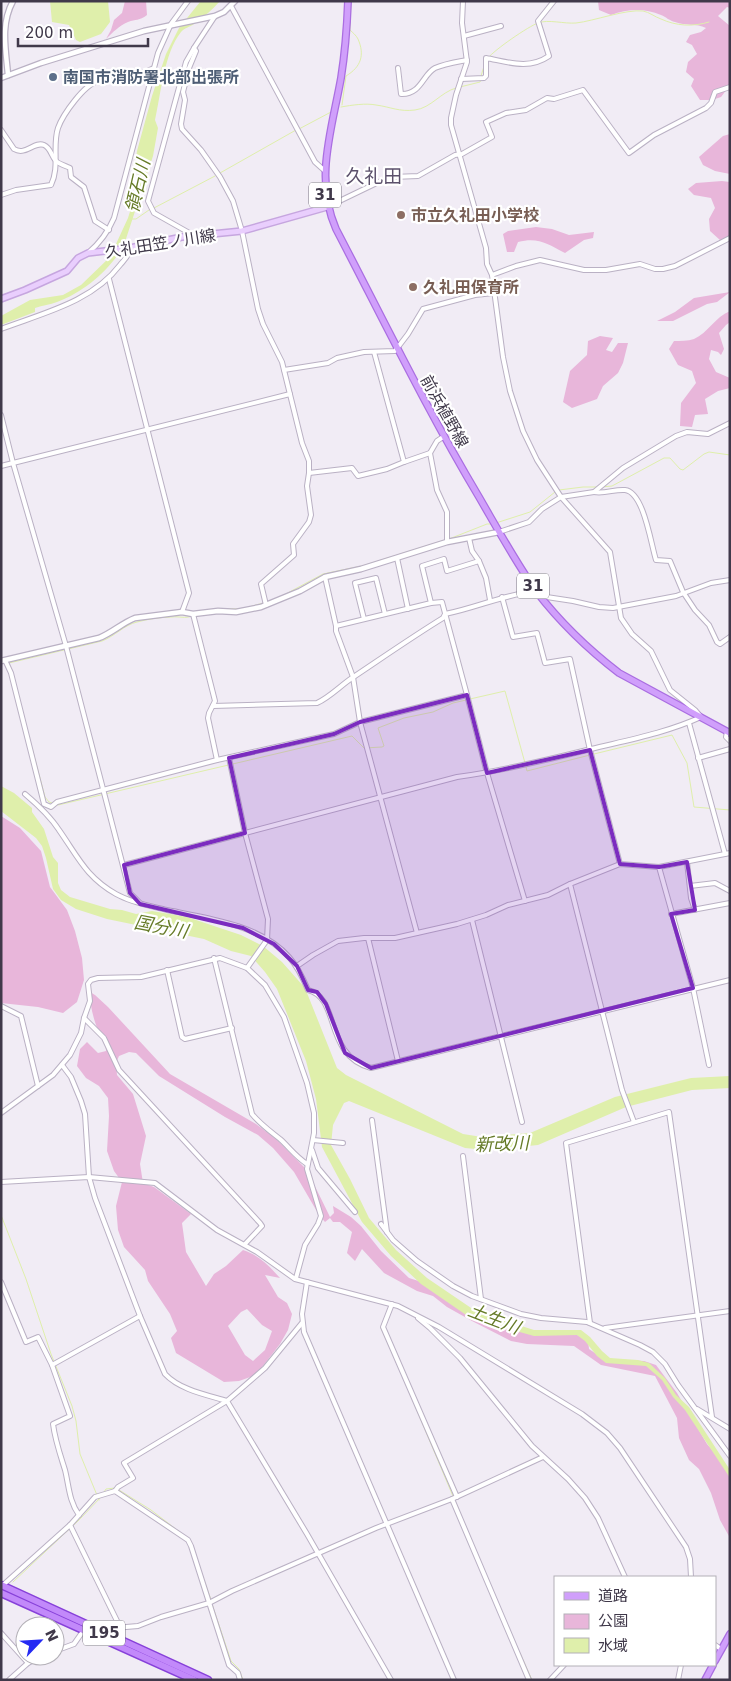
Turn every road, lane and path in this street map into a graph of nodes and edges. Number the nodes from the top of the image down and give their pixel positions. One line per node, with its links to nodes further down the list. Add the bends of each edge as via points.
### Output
1 (13, 1): 15 (street, via 4,29)
2 (188, 1): 8 (street)
3 (348, 1): 22 (main road, 前浜植野線 / 31, via 342,75)
4 (463, 1): 10 (street)
5 (554, 1): 17 (street, via 538,21 549,56 537,64 486,58 484,78)
6 (233, 3): 7 (street); 22 (street, via 315,162)
7 (213, 17): 8 (street); 11 (street)
8 (171, 24): 13 (street); 15 (street)
9 (501, 26): 10 (street)
10 (464, 36): 12 (street)
11 (194, 48): 26 (street, via 196,51 182,92 185,100 182,129 227,187); 27 (street, via 186,62 148,201 154,213)
12 (467, 60): 14 (street, via 434,68 423,83 405,94 400,94); 17 (street)
13 (154, 68): 21 (street, via 128,78 96,82 83,91 58,128); 25 (street)
14 (398, 68)
15 (8, 75): 16 (street)
16 (1, 78)
17 (461, 79): 20 (street, via 451,118)
18 (730, 86): 20 (street, via 715,92 706,108 654,135 629,153 583,90 554,100 547,98 526,110 506,113 486,122 492,137)
19 (1, 130): 21 (street, via 14,149 22,152 44,145)
20 (458, 154): 24 (street, via 418,176 383,180); 31 (street)
21 (56, 161): 23 (street, via 51,185); 25 (street, via 70,168 72,177 88,194 94,221)
22 (325, 171): 24 (main road, 前浜植野線 / 31)
23 (1, 195)
24 (328, 207): 26 (main road, 久礼田笠ノ川線); 36 (main road, 前浜植野線 / 31, via 336,230)
25 (109, 230): 30 (street)
26 (242, 231): 27 (main road, 久礼田笠ノ川線); 38 (street, via 260,316)
27 (198, 236): 29 (main road, 久礼田笠ノ川線)
28 (730, 238): 31 (street, via 663,270 640,264 584,270 540,260)
29 (129, 248): 30 (main road, 久礼田笠ノ川線); 32 (street, via 130,252)
30 (91, 253): 34 (main road, 久礼田笠ノ川線, via 78,258 67,271)
31 (492, 275): 33 (street)
32 (109, 278): 35 (street, via 76,301); 42 (street)
33 (494, 293): 36 (street, via 423,309); 50 (street, via 510,391 521,426 537,460)
34 (1, 299)
35 (1, 329)
36 (396, 348): 37 (street, via 395,351); 43 (main road, 前浜植野線 / 31)
37 (374, 352): 38 (street); 45 (street)
38 (284, 370): 39 (street)
39 (290, 394): 42 (street); 48 (street, via 309,461)
40 (1, 415): 46 (street)
41 (730, 423): 49 (street, via 708,434 687,432 676,436 623,468)
42 (148, 429): 46 (street); 66 (street, via 189,593)
43 (443, 437): 44 (street); 51 (main road, 前浜植野線 / 31)
44 (430, 453): 45 (street); 53 (street, via 437,490 447,512)
45 (404, 462): 48 (street, via 358,476 352,468)
46 (13, 463): 47 (street); 73 (street)
47 (1, 466)
48 (309, 473): 63 (street, via 309,522 294,544 294,556 261,584)
49 (594, 492): 50 (street); 58 (street, via 626,490 637,497 656,560 670,561)
50 (561, 497): 51 (street, via 529,522); 64 (street, via 610,552)
51 (499, 532): 52 (street); 59 (main road, 前浜植野線 / 31)
52 (469, 538): 53 (street); 55 (street)
53 (447, 542): 54 (street)
54 (397, 558): 56 (street); 65 (street)
55 (479, 561): 61 (street); 62 (street, via 447,570 444,559 422,566)
56 (325, 577): 63 (street); 71 (street)
57 (730, 580): 58 (street, via 711,582)
58 (684, 592): 64 (street); 72 (street, via 717,642 720,644)
59 (539, 594): 60 (street); 64 (street, via 599,608); 78 (main road, 前浜植野線 / 31, via 603,661)
60 (502, 598): 61 (street); 84 (street, via 513,637 537,633 545,664 570,659)
61 (490, 600): 69 (street)
62 (431, 604): 65 (street); 69 (street, via 442,602)
63 (266, 606): 67 (street, via 236,612)
64 (619, 607): 78 (street, via 624,626 651,651 670,690)
65 (408, 609): 68 (street)
66 (182, 612): 67 (street); 73 (street, via 135,618 107,635)
67 (193, 614): 77 (street, via 215,701)
68 (385, 614): 70 (street); 70 (street, via 376,578 355,583)
69 (445, 614): 75 (street); 76 (street)
70 (364, 619): 71 (street)
71 (336, 626): 75 (street)
72 (730, 637)
73 (66, 646): 74 (street); 89 (street)
74 (3, 660): 89 (street, via 11,673 44,804 51,807 57,802)
75 (353, 678): 77 (street, via 317,703); 79 (street)
76 (467, 695): 79 (street); 88 (street)
77 (213, 706): 87 (street, via 208,718)
78 (701, 717): 80 (street); 81 (main road, 前浜植野線 / 31)
79 (360, 722): 85 (street, via 334,734); 91 (street)
80 (689, 723): 84 (street); 86 (street)
81 (728, 732): 82 (street, via 726,737)
82 (730, 741)
83 (730, 749): 86 (street)
84 (590, 750): 88 (street); 95 (street)
85 (229, 758): 87 (street); 92 (street)
86 (698, 758): 93 (street)
87 (217, 760): 89 (street)
88 (487, 773): 91 (street, via 457,777); 101 (street)
89 (103, 790): 96 (street)
90 (25, 794): 103 (street, via 47,815 95,879 118,896)
91 (380, 798): 92 (street); 107 (street)
92 (245, 833): 96 (street); 109 (street, via 268,919)
93 (727, 854): 94 (street)
94 (687, 862): 97 (street); 99 (street)
95 (620, 864): 97 (street); 98 (street)
96 (124, 865): 103 (street, via 130,892)
97 (659, 867): 105 (street)
98 (570, 884): 101 (street, via 548,895); 117 (street)
99 (690, 886): 100 (street, via 715,883); 104 (street)
100 (730, 891)
101 (525, 901): 106 (street)
102 (730, 903): 104 (street)
103 (140, 904): 109 (street, via 243,928)
104 (695, 910): 105 (street)
105 (671, 914): 115 (street)
106 (472, 920): 107 (street); 120 (street)
107 (417, 933): 108 (street, via 395,938)
108 (368, 938): 111 (street, via 338,942); 121 (street)
109 (267, 939): 111 (street); 112 (street)
110 (214, 958): 112 (street); 113 (street); 119 (street)
111 (297, 966): 121 (street, via 308,990 317,992 326,1004 337,1037 352,1060 370,1068)
112 (247, 968): 129 (street, via 265,986 284,1017 312,1101)
113 (167, 970): 118 (street, via 141,977 91,980 88,984 90,1002); 119 (street, via 182,1037)
114 (730, 980): 115 (street)
115 (693, 988): 117 (street); 123 (street)
116 (1, 1006): 124 (street, via 21,1016)
117 (601, 1011): 120 (street); 128 (street)
118 (84, 1018): 122 (street, via 76,1044); 139 (street, via 104,1038 119,1070 260,1223 262,1226)
119 (232, 1028): 133 (street, via 252,1114)
120 (501, 1036): 121 (street); 127 (street)
121 (398, 1061)
122 (62, 1065): 124 (street); 134 (street, via 71,1077 85,1114)
123 (709, 1065)
124 (38, 1086): 125 (street)
125 (1, 1113)
126 (372, 1120): 138 (street)
127 (522, 1122)
128 (634, 1122): 147 (street, via 669,1112); 150 (street, via 566,1143)
129 (313, 1140): 130 (street); 131 (street)
130 (343, 1143)
131 (312, 1145): 133 (street); 136 (street, via 318,1168)
132 (463, 1156): 143 (street)
133 (307, 1164): 140 (street, via 321,1216 306,1245)
134 (89, 1178): 135 (street); 139 (street, via 155,1183 218,1230); 148 (street)
135 (1, 1182)
136 (355, 1212)
137 (381, 1224): 138 (street)
138 (387, 1234): 143 (street, via 436,1276)
139 (245, 1244): 140 (street)
140 (296, 1278): 142 (street)
141 (1, 1282): 152 (street, via 26,1342 38,1337)
142 (307, 1282): 144 (street); 149 (street)
143 (481, 1300): 150 (street, via 541,1318)
144 (392, 1304): 146 (street); 160 (street, via 383,1327)
145 (730, 1311): 147 (street)
146 (410, 1312): 158 (street, via 460,1358); 167 (street, via 508,1368 607,1433 686,1547)
147 (698, 1315): 151 (street); 155 (street)
148 (140, 1316): 152 (street); 153 (street, via 171,1381)
149 (302, 1323): 153 (street, via 265,1368); 163 (street)
150 (590, 1323): 151 (street)
151 (602, 1328): 154 (street, via 640,1345 659,1358)
152 (52, 1365): 162 (street, via 70,1416 53,1424 55,1440 66,1472 72,1507)
153 (227, 1401): 159 (street, via 124,1463 133,1478); 165 (street)
154 (695, 1408): 155 (street); 157 (street)
155 (712, 1417): 156 (street)
156 (730, 1429)
157 (730, 1456)
158 (544, 1457): 160 (street); 166 (street, via 585,1498 598,1518)
159 (115, 1492): 162 (street, via 95,1497); 169 (street, via 188,1540)
160 (457, 1497): 161 (street)
161 (452, 1499): 163 (street); 189 (street)
162 (79, 1515): 164 (street)
163 (387, 1524): 165 (street); 188 (street)
164 (70, 1525): 168 (street); 170 (street)
165 (318, 1554): 169 (street); 187 (street)
166 (625, 1576)
167 (691, 1576)
168 (2, 1588): 171 (highway, 195)
169 (209, 1603): 170 (street, via 138,1626); 186 (street, via 229,1666 238,1673)
170 (120, 1627): 171 (street, via 100,1623)
171 (90, 1629): 175 (street, via 81,1634 74,1644); 184 (highway, 195); 185 (highway, 195)
172 (1, 1633): 176 (street)
173 (729, 1635): 177 (main road)
174 (716, 1646): 177 (street)
175 (65, 1647)
176 (15, 1649)
177 (721, 1649): 178 (main road)
178 (716, 1659)
179 (25, 1666): 183 (street)
180 (563, 1666): 190 (street)
181 (681, 1666): 191 (street)
182 (712, 1666): 192 (main road)
183 (9, 1680)
184 (194, 1680)
185 (208, 1680)
186 (240, 1680)
187 (391, 1680)
188 (454, 1680)
189 (529, 1680)
190 (550, 1680)
191 (678, 1680)
192 (705, 1680)

